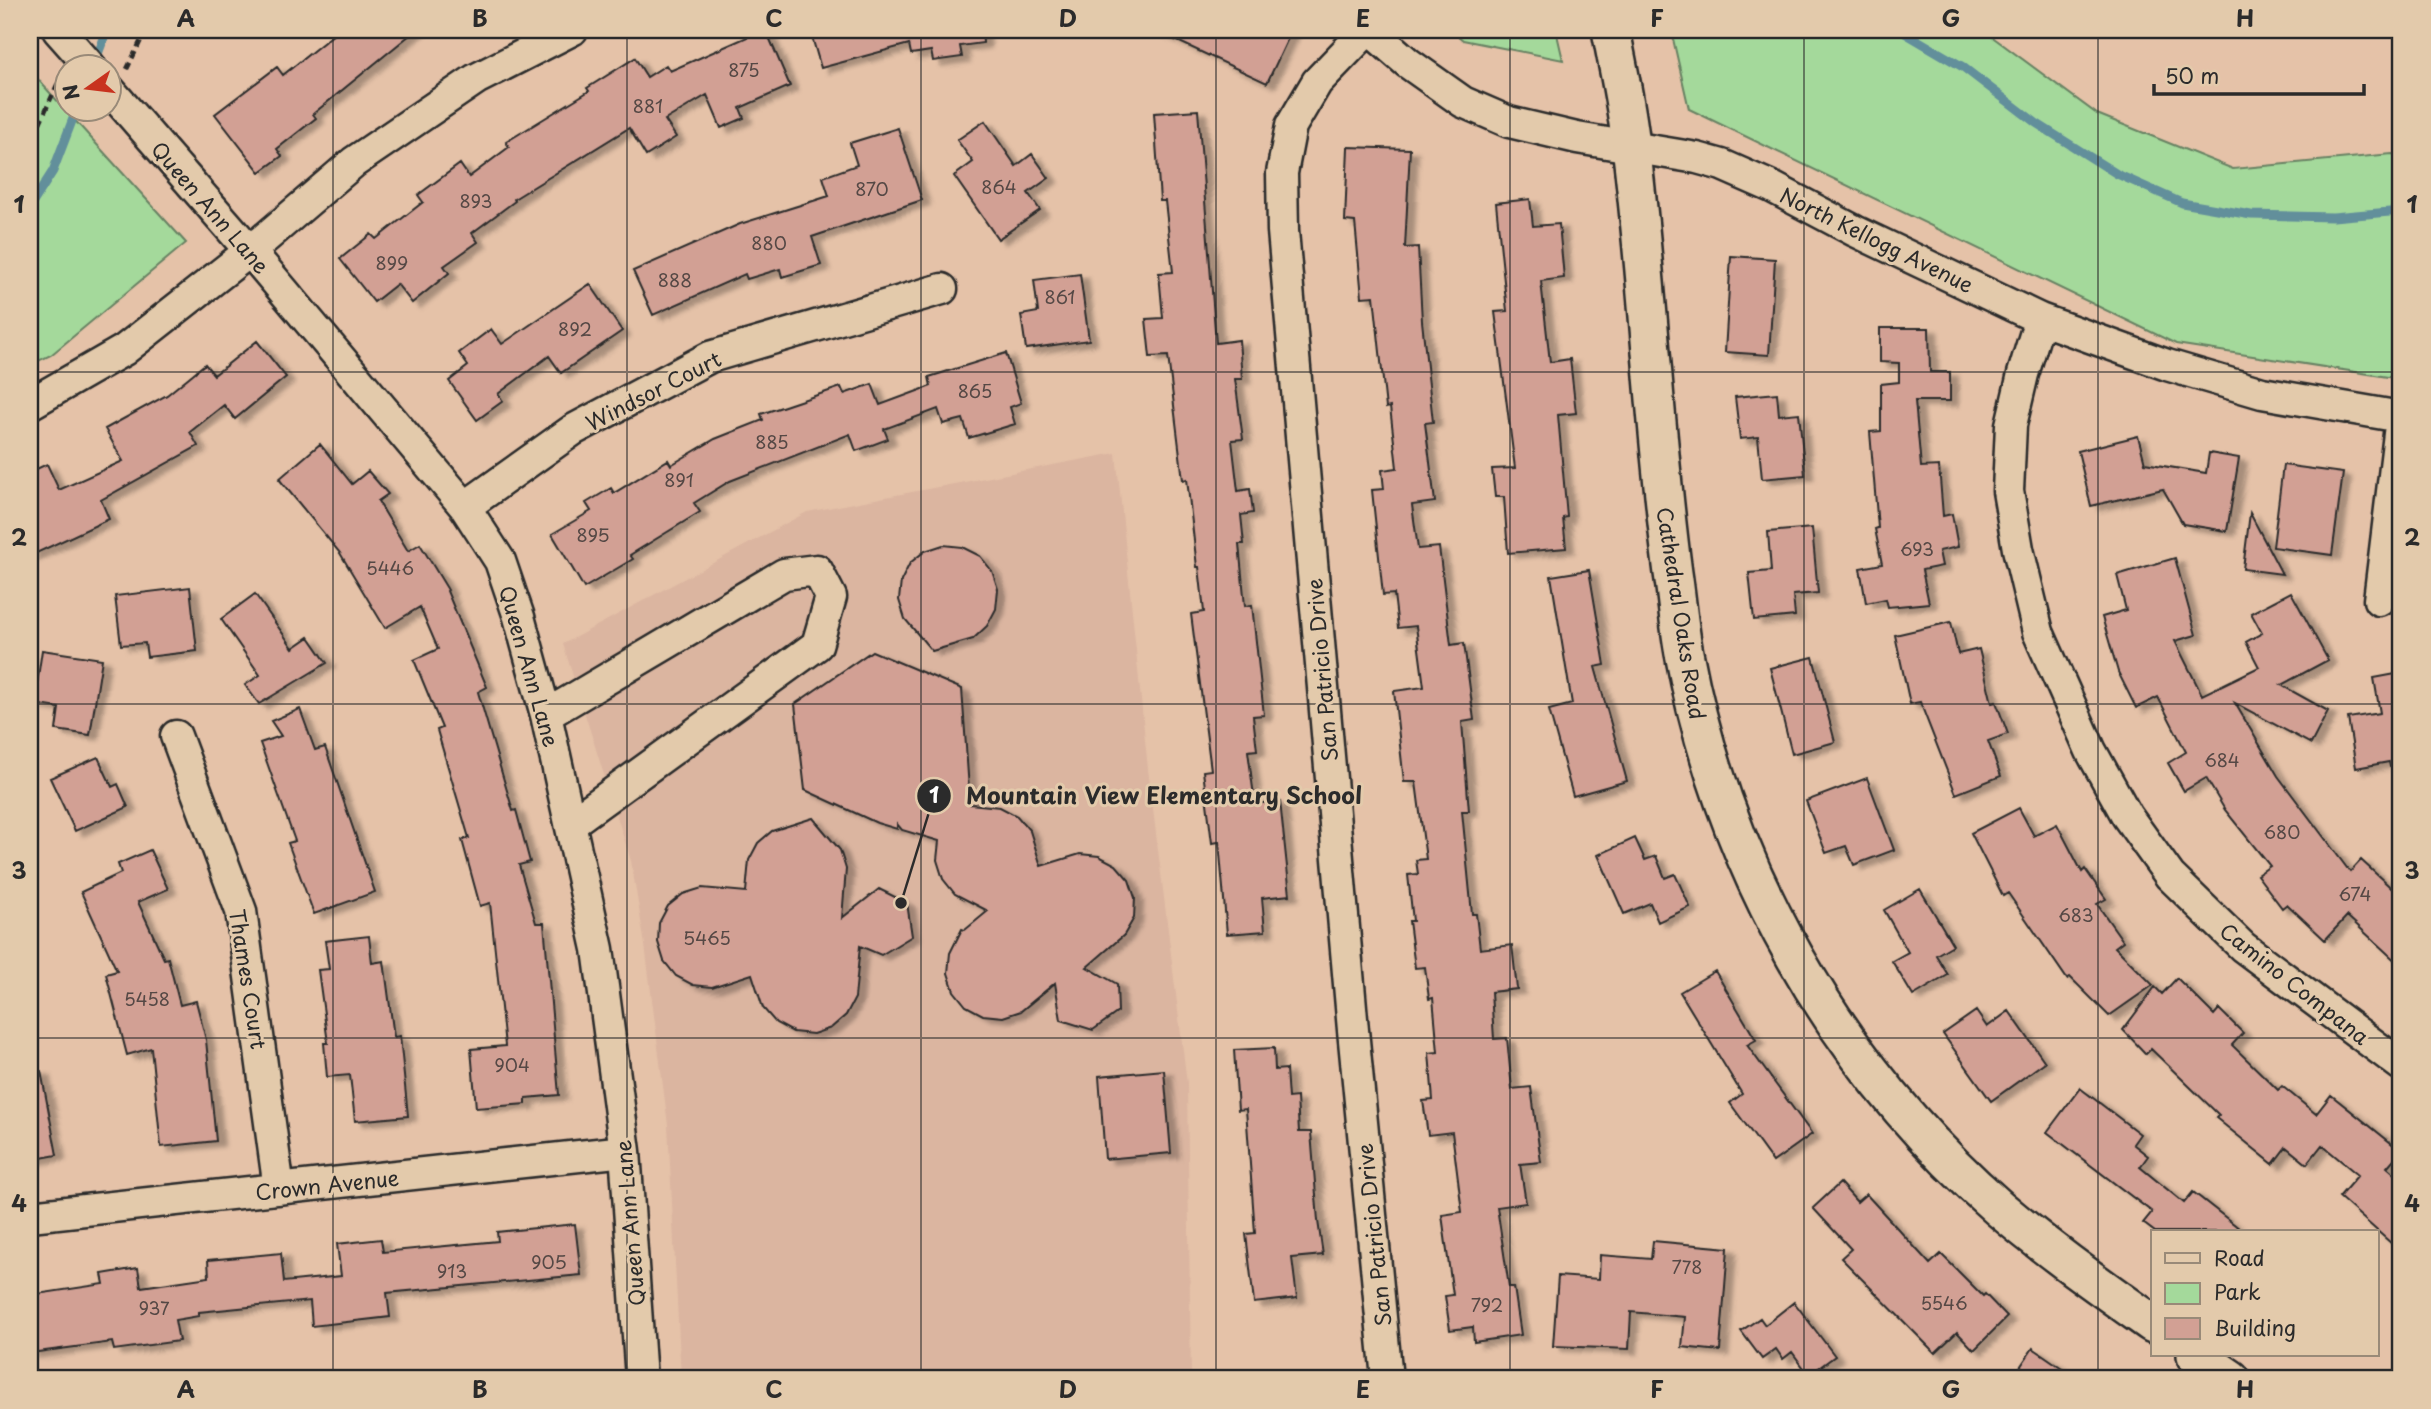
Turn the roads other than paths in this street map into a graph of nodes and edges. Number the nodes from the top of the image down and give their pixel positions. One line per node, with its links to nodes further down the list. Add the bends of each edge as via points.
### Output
1 (572, 30): 6 (street, via 476,79 354,162)
2 (1369, 30): 5 (street, North Kellogg Avenue, via 1463,102 1509,122); 23 (street, San Patricio Drive, via 1317,82 1291,126 1282,196)
3 (1611, 30): 5 (main road, Cathedral Oaks Road)
4 (122, 104): 6 (street, Queen Ann Lane)
5 (1631, 146): 8 (street, North Kellogg Avenue, via 1722,165); 20 (main road, Cathedral Oaks Road, via 1664,505 1684,650 1700,728 1728,817 1776,925 1840,1031 1909,1115 2001,1209)
6 (250, 251): 9 (street, via 124,350); 11 (street, Queen Ann Lane)
7 (942, 289): 11 (street, Windsor Court, via 710,357 573,430)
8 (2040, 319): 10 (street, North Kellogg Avenue, via 2262,393); 16 (street, Camino Compana, via 2011,425 2008,491 2038,632 2091,751 2127,816 2170,876 2243,947)
9 (30, 404)
10 (2401, 417): 12 (street)
11 (465, 507): 13 (street, Queen Ann Lane, via 500,561)
12 (2379, 600)
13 (546, 715): 15 (street, Queen Ann Lane); 15 (street, via 784,574 817,570 831,597 817,645)
14 (176, 736): 18 (street, Thames Court, via 241,911)
15 (570, 824): 17 (street, Queen Ann Lane, via 598,949)
16 (2401, 1065)
17 (625, 1151): 18 (street, Crown Avenue); 22 (street, Queen Ann Lane)
18 (279, 1189): 19 (street, Crown Avenue)
19 (30, 1216)
20 (2151, 1323)
21 (2197, 1356): 24 (main road)
22 (641, 1379)
23 (1387, 1379)
24 (2231, 1379)

